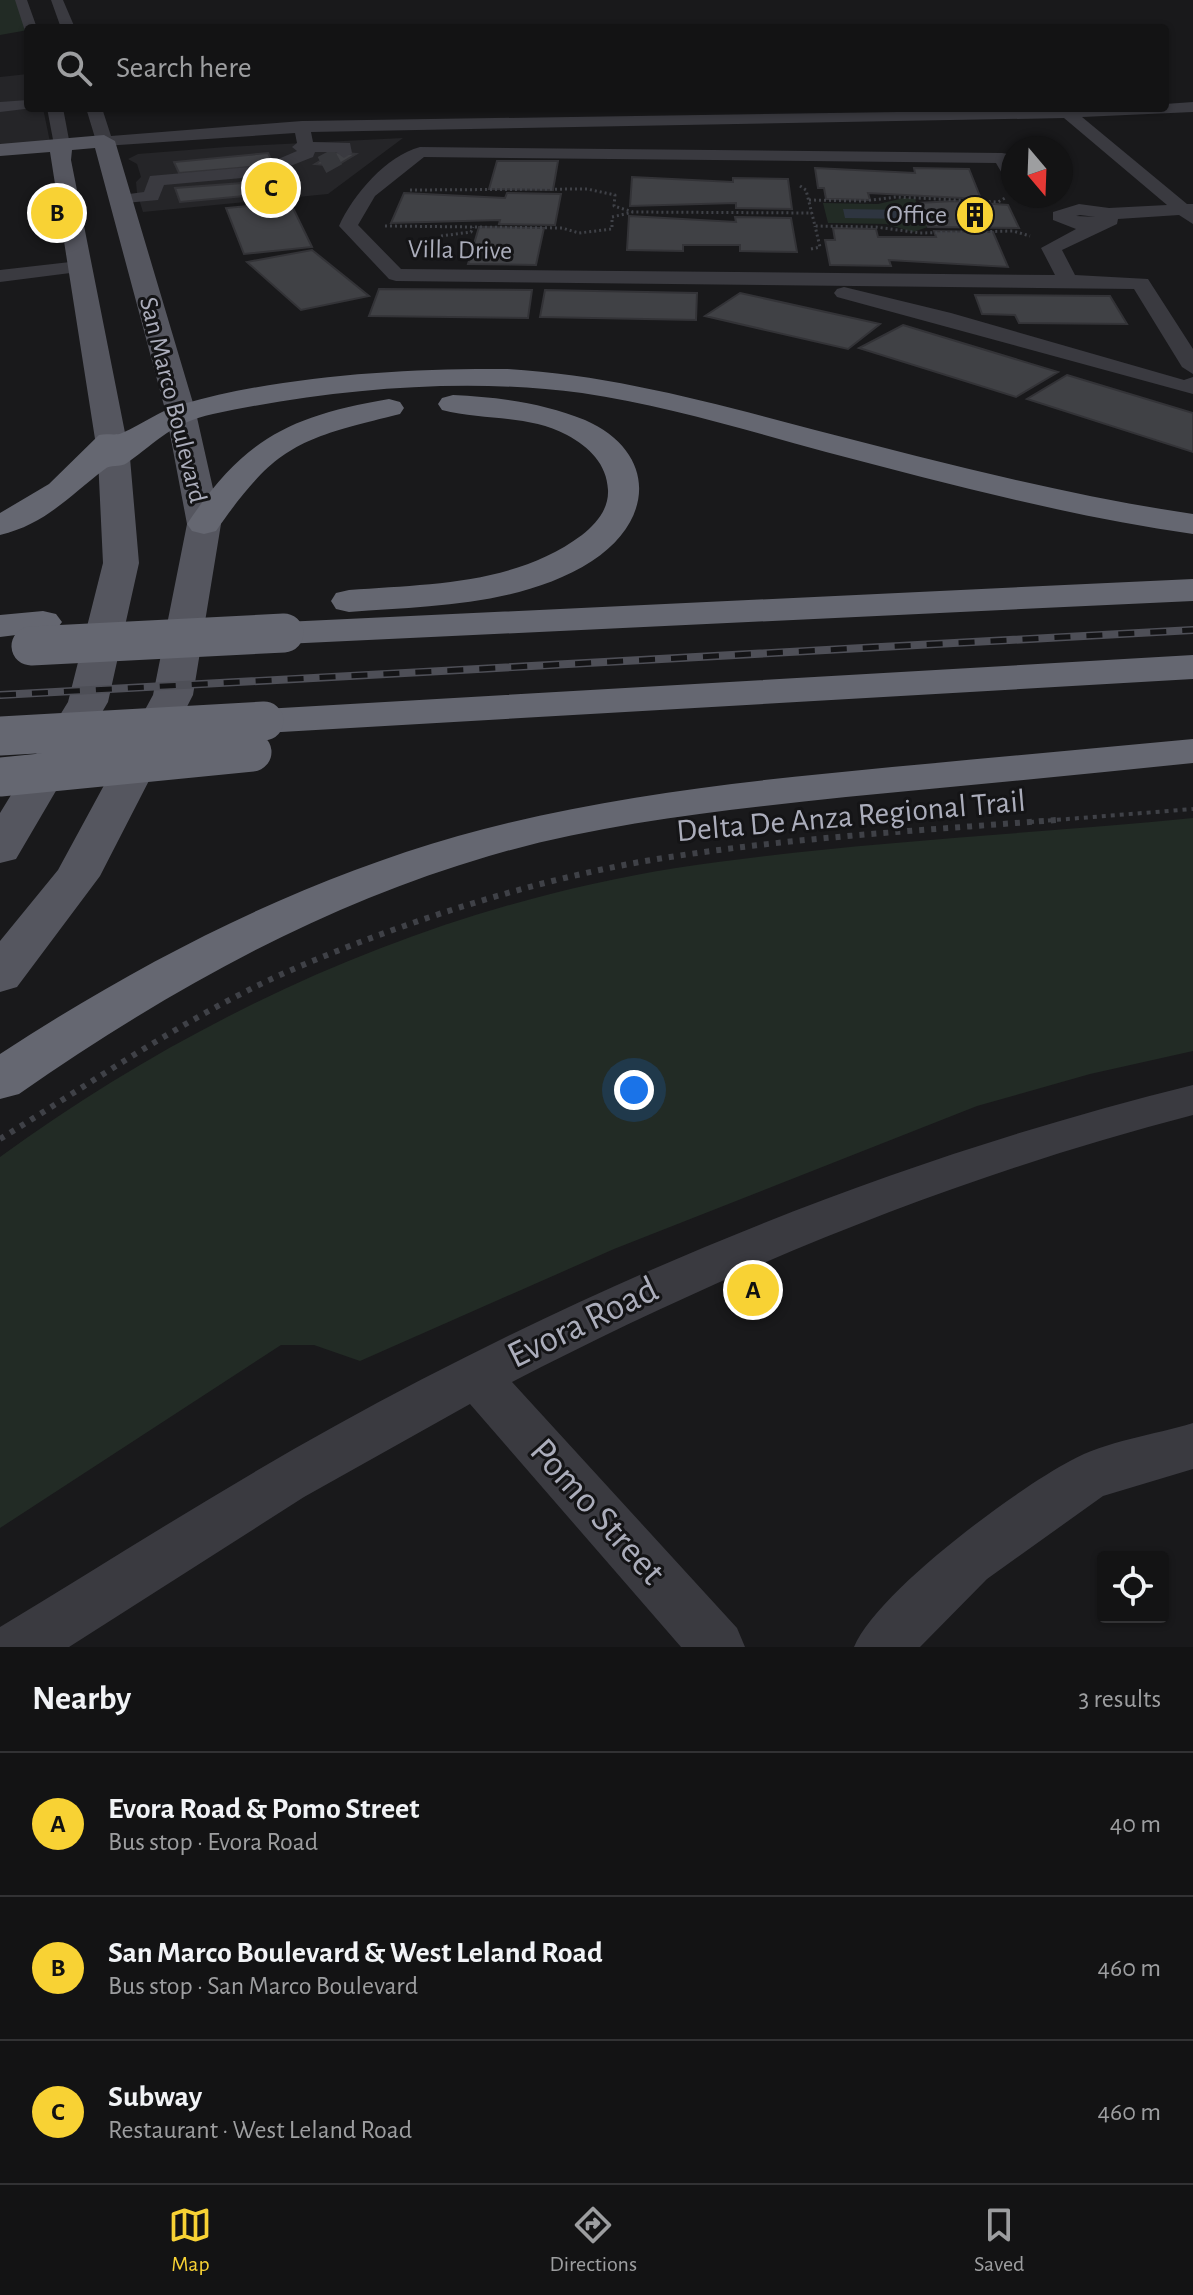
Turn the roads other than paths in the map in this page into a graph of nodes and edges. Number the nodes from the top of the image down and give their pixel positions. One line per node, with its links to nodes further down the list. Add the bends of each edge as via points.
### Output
1 (21, 0): 3 (street)
2 (57, 0): 4 (street)
3 (29, 24)
4 (66, 24)
5 (24, 105): 6 (street)
6 (0, 107)
7 (1193, 107): 8 (street)
8 (1169, 111)
9 (56, 112): 21 (street, San Marco Boulevard)
10 (95, 112): 16 (street, San Marco Boulevard)
11 (1163, 112): 14 (street)
12 (1193, 116): 14 (street)
13 (1074, 118): 14 (street); 15 (street); 31 (street)
14 (1109, 121)
15 (304, 136): 16 (street); 17 (street); 19 (street, via 344,147); 25 (street, via 307,153)
16 (105, 146): 21 (main road); 27 (main road, San Marco Boulevard)
17 (276, 149)
18 (0, 150): 21 (main road)
19 (344, 153)
20 (1001, 158): 35 (street, Villa Drive, via 420,152 356,204 348,226 396,275)
21 (62, 160): 23 (main road); 33 (main road, San Marco Boulevard)
22 (163, 160): 26 (street, via 154,163)
23 (0, 162)
24 (322, 165): 25 (street, via 297,178)
25 (265, 171): 26 (street)
26 (156, 180): 27 (street, via 152,196)
27 (120, 200): 38 (main road, San Marco Boulevard)
28 (1073, 200): 30 (street, via 1098,199)
29 (1073, 204): 32 (street)
30 (1143, 211): 31 (street); 32 (street)
31 (1190, 215): 32 (street)
32 (1102, 217): 36 (street, via 1051,248)
33 (79, 267): 34 (street); 39 (main road, San Marco Boulevard)
34 (0, 276)
35 (802, 279): 36 (street, Villa Drive); 37 (street)
36 (1068, 281): 37 (street, Villa Drive, via 1141,283)
37 (1191, 372)
38 (181, 413): 39 (highway); 40 (main road, San Marco Boulevard); 41 (highway, via 414,379 576,383 674,401 1040,496)
39 (112, 450): 42 (highway, via 47,502); 51 (main road, San Marco Boulevard, via 121,563 88,702)
40 (204, 524): 44 (highway, via 223,490 282,438 343,415 386,408 492,405 552,418 597,439 622,468 627,497 608,531 549,569); 52 (main road, San Marco Boulevard, via 173,695 77,876)
41 (1193, 524)
42 (0, 525)
43 (1193, 590): 44 (highway)
44 (285, 620): 45 (highway, bridge)
45 (19, 635)
46 (1193, 667): 48 (highway)
47 (0, 736): 48 (highway, bridge)
48 (258, 736): 50 (highway, bridge)
49 (1193, 751): 53 (highway, via 726,797 561,825 463,850 378,877 217,948 130,995)
50 (0, 777)
51 (0, 849)
52 (0, 975)
53 (0, 1080)
54 (1193, 1100): 55 (street, Evora Road, via 1009,1148 900,1185 673,1279)
55 (476, 1376): 57 (street, Evora Road, via 326,1458); 58 (street, Pomo Street)
56 (1193, 1446): 59 (street, via 1088,1477 968,1561)
57 (19, 1647)
58 (717, 1647)
59 (882, 1647)

